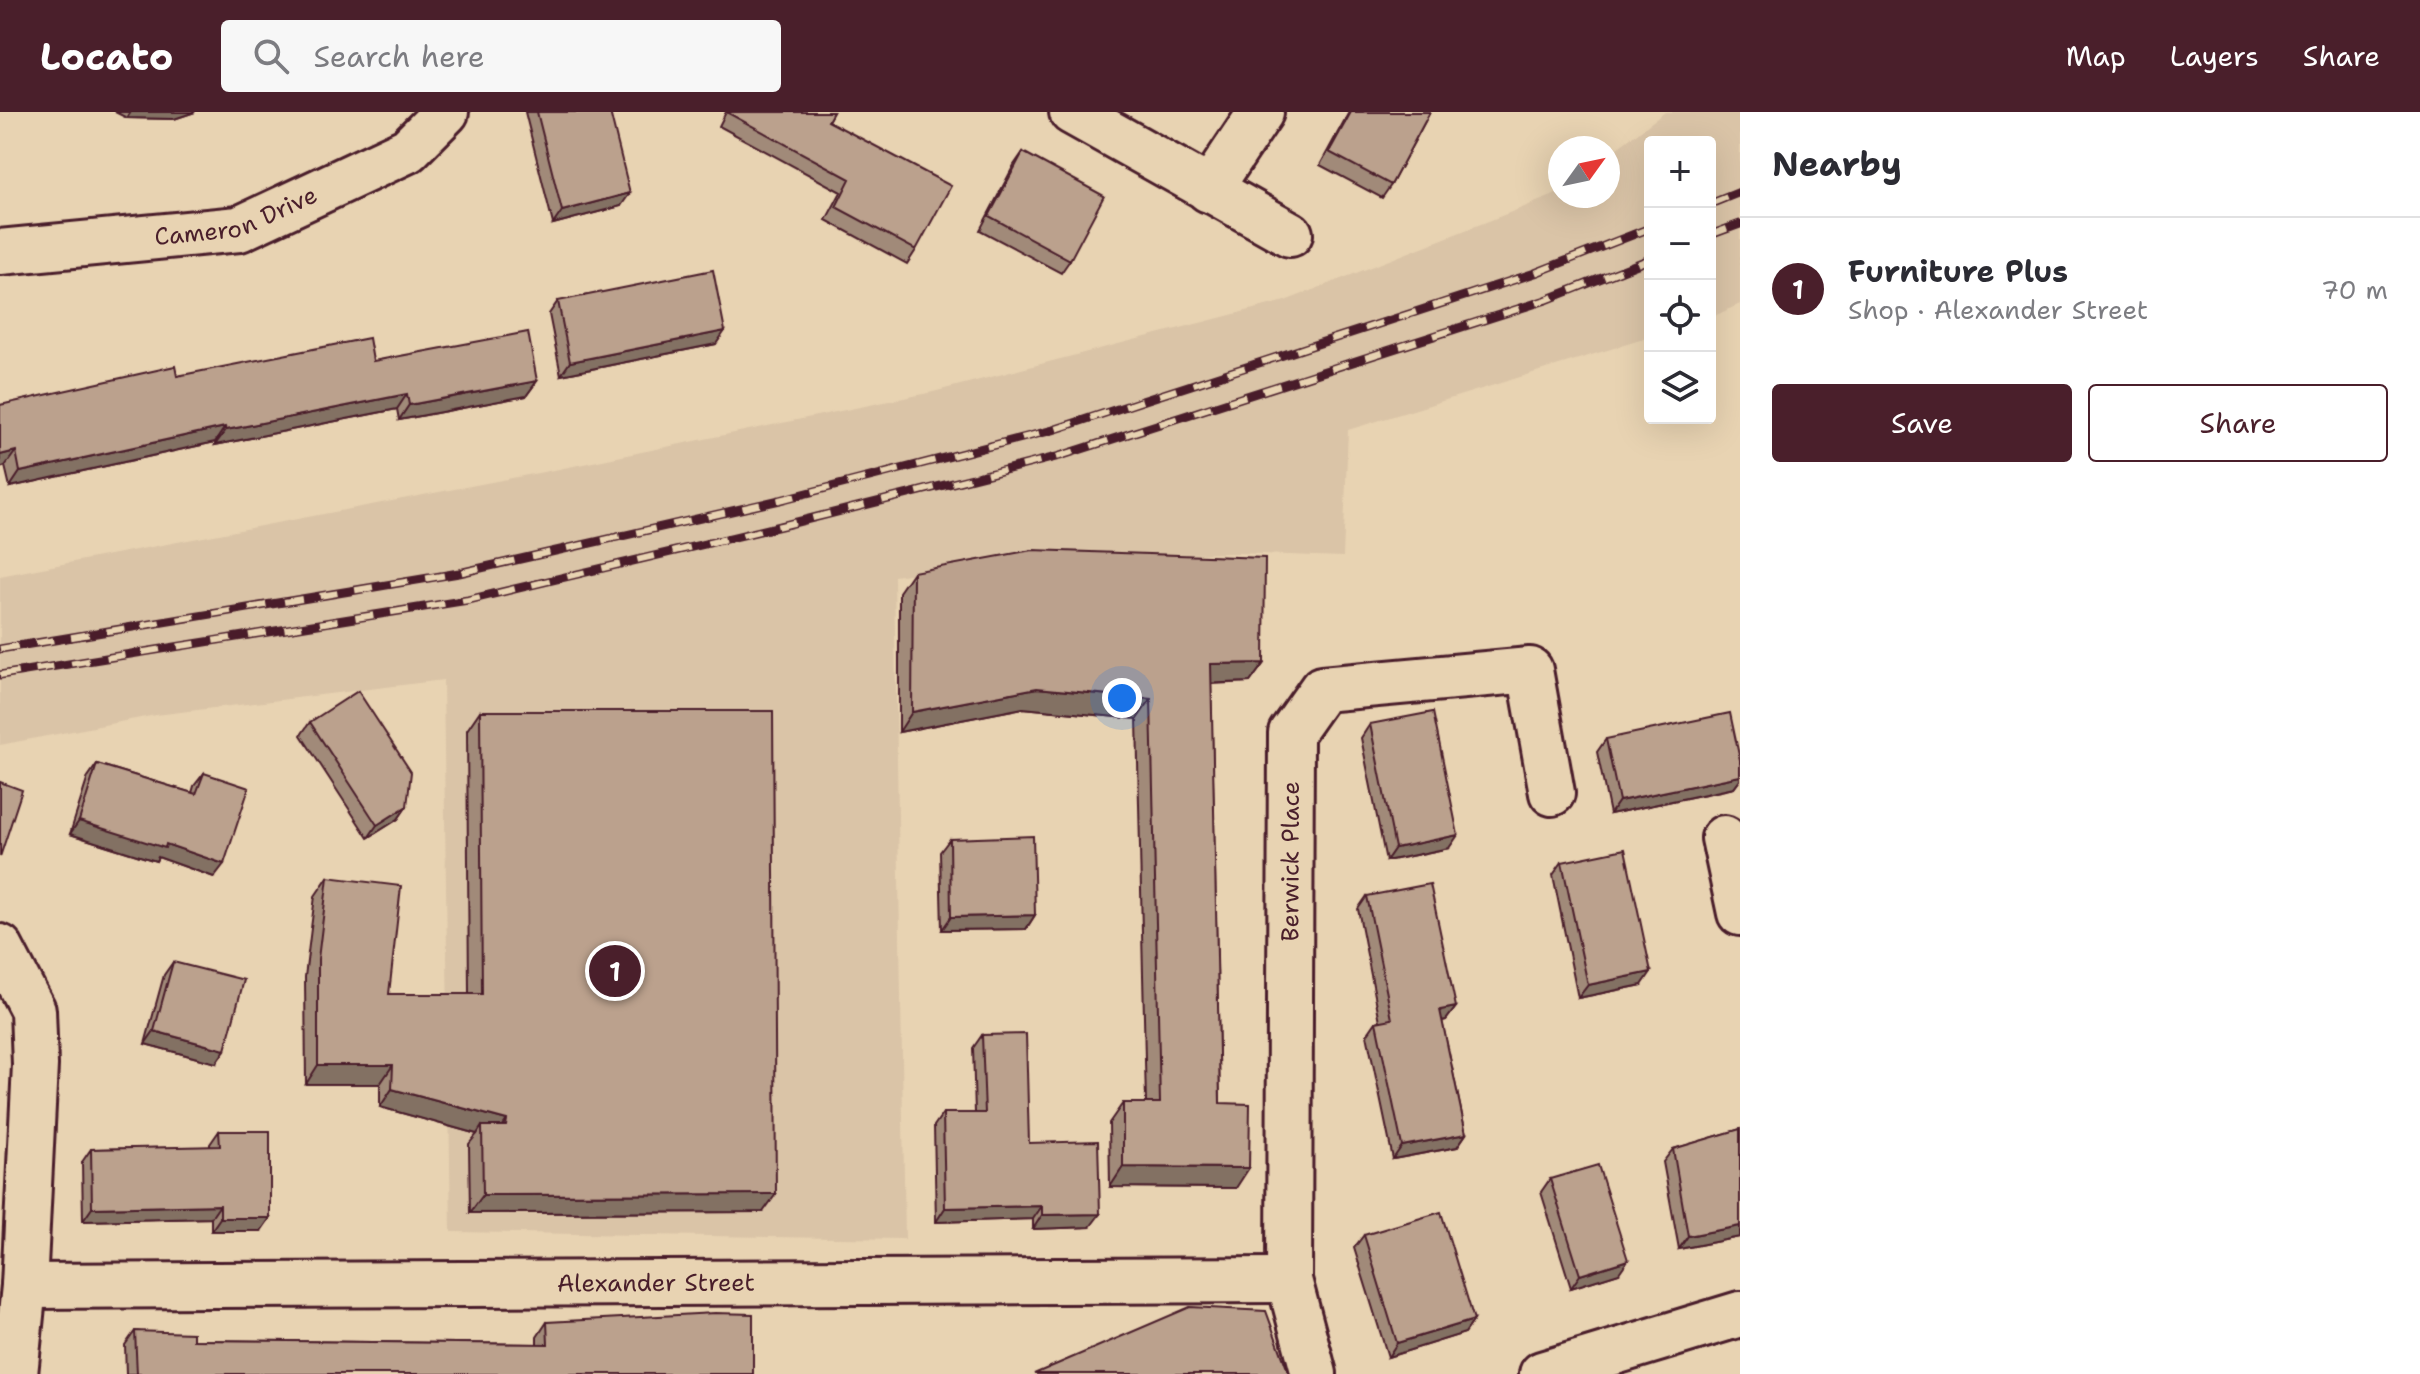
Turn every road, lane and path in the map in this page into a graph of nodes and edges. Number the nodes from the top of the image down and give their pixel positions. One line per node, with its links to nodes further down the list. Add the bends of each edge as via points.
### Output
1 (446, 112): 6 (street, Cameron Drive, via 408,150 239,229)
2 (1072, 112): 4 (street)
3 (1261, 112): 4 (street)
4 (1209, 190): 5 (street)
5 (1290, 234)
6 (0, 252)
7 (1552, 793): 11 (street, Berwick Place, via 1530,670 1322,689 1291,733)
8 (1724, 838): 9 (street)
9 (1740, 913)
10 (0, 947): 12 (street, via 33,1010)
11 (1289, 1280): 12 (street, Alexander Street); 15 (street, Berwick Place)
12 (24, 1286): 14 (street)
13 (1740, 1314): 16 (street)
14 (15, 1374)
15 (1314, 1374)
16 (1542, 1374)

